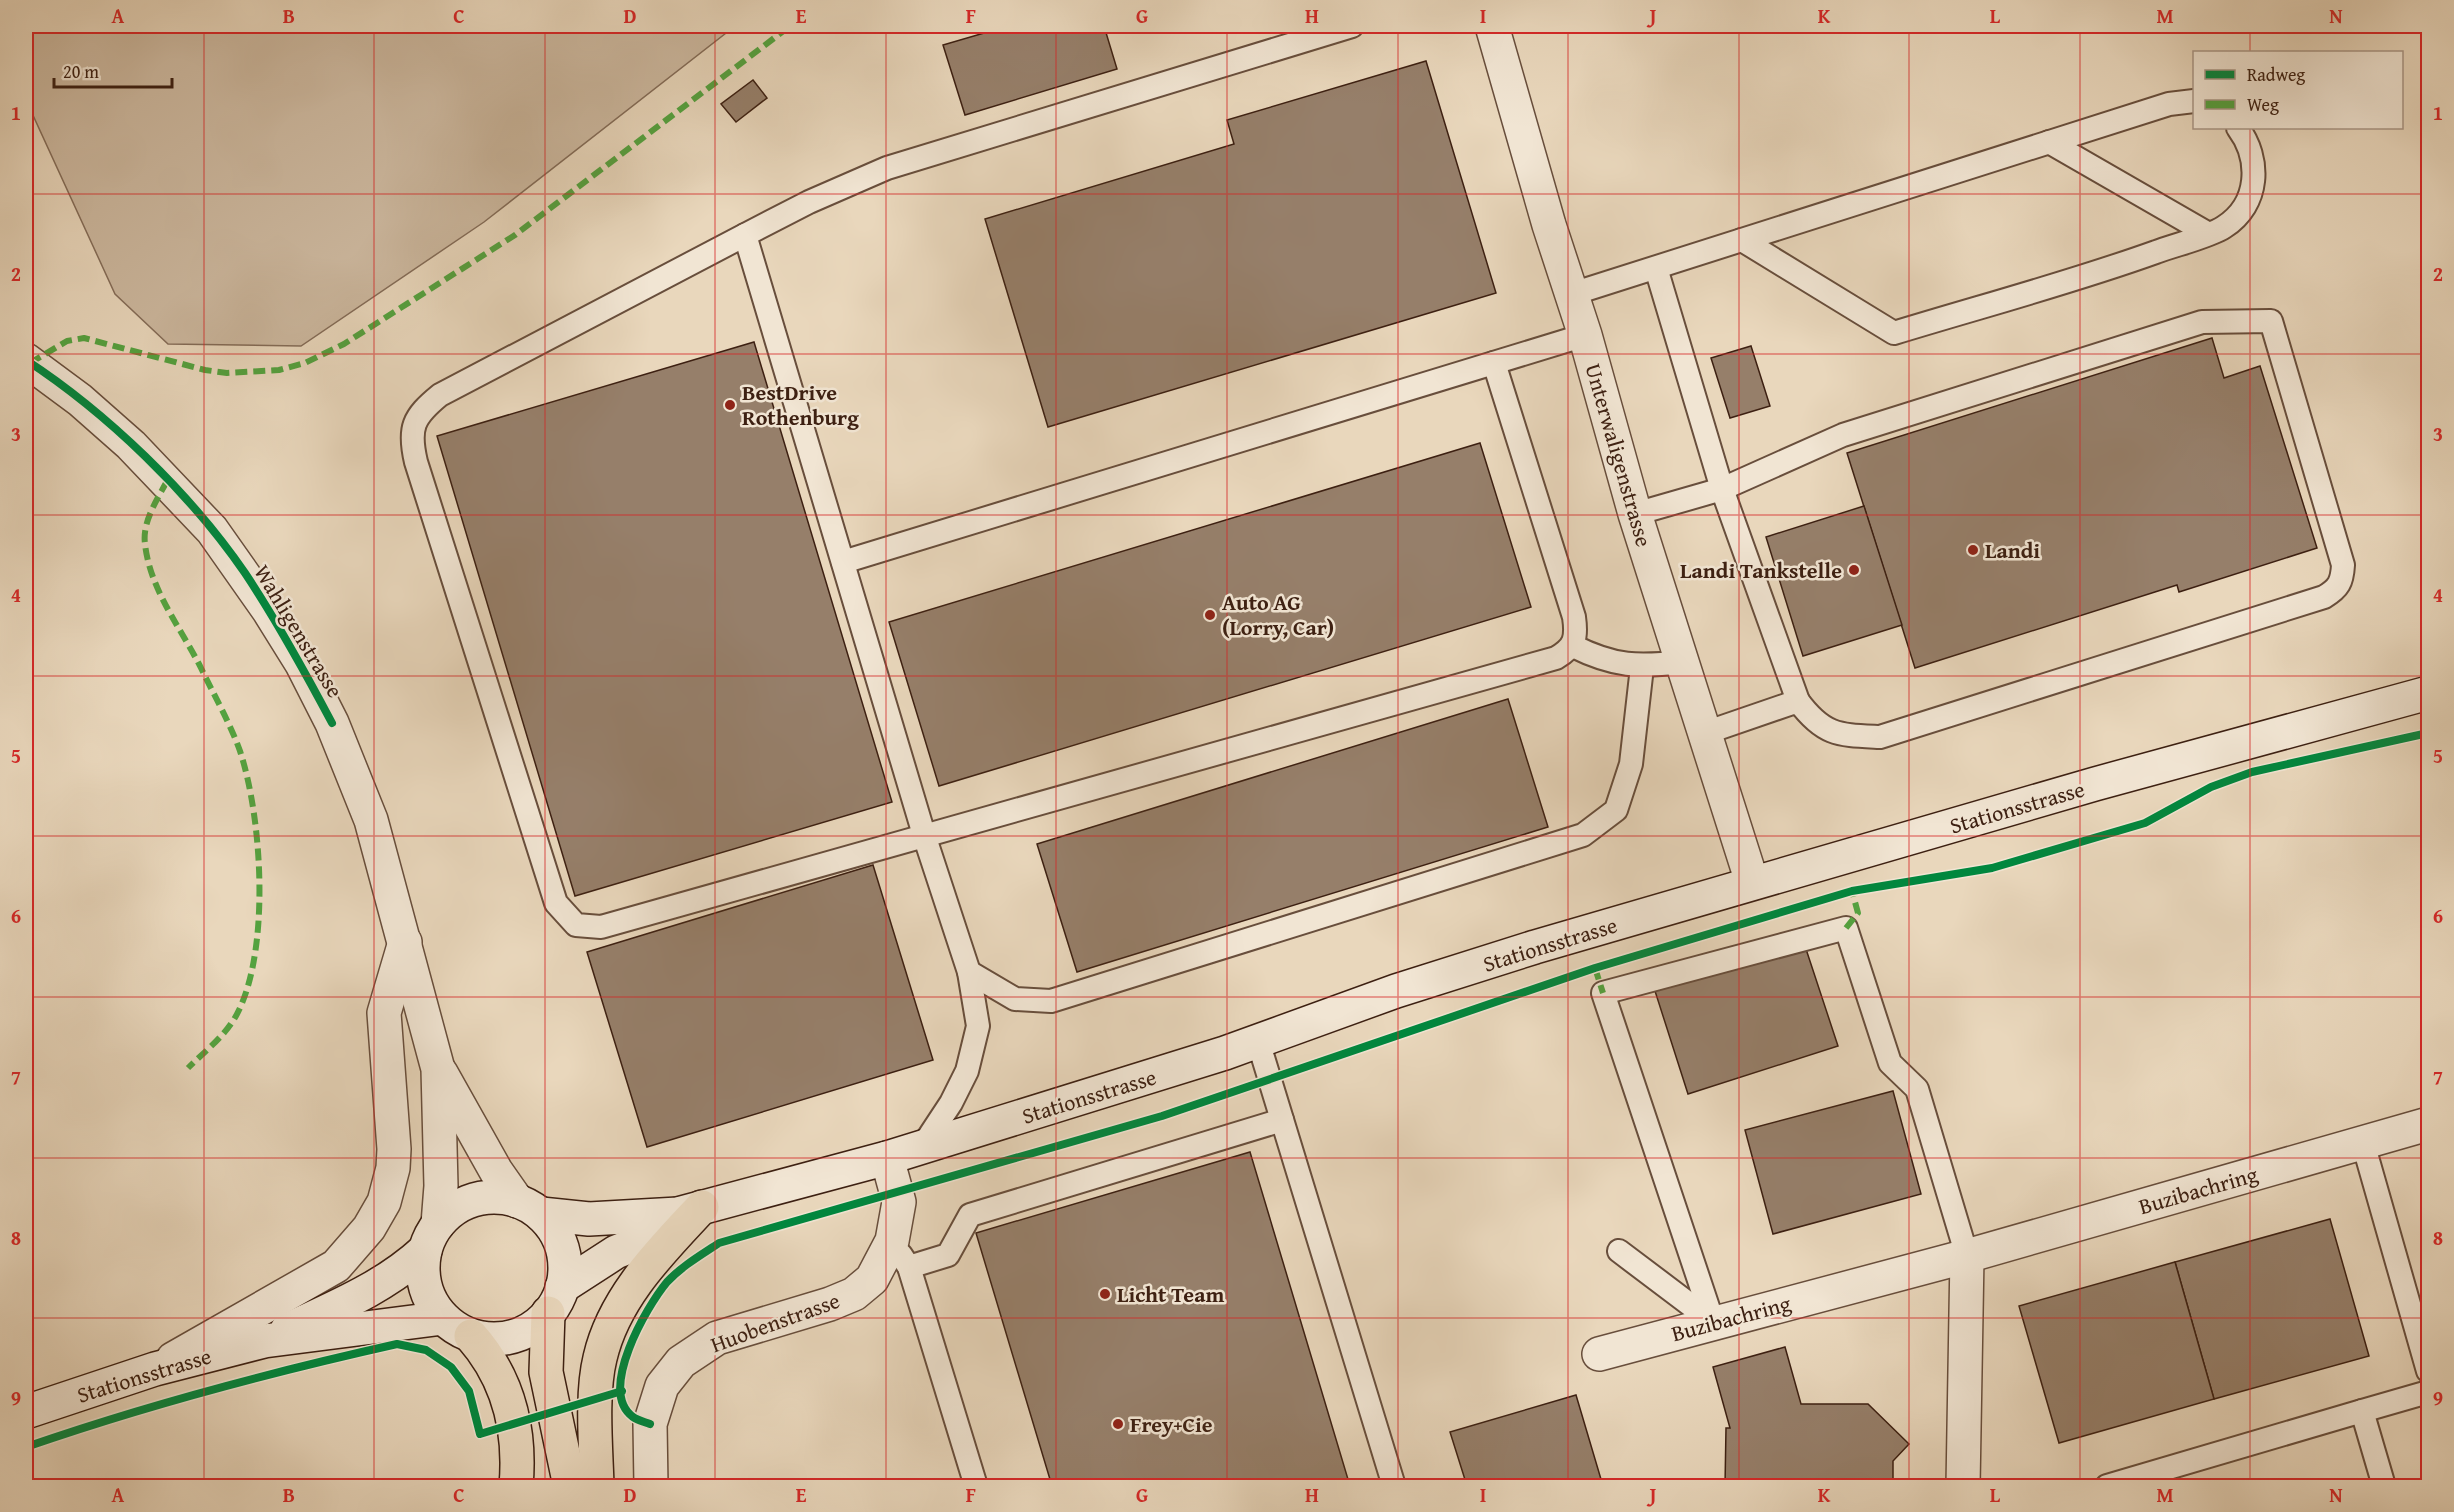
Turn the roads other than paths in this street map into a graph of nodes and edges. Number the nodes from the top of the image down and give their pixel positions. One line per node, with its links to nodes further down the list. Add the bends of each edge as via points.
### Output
1 (1352, 26): 7 (lane, via 887,168)
2 (1492, 26): 10 (street, Unterwaligenstrasse)
3 (2193, 101): 5 (lane, via 2169,104)
4 (2239, 129): 6 (lane, via 2254,165 2253,185 2246,206 2224,227)
5 (2049, 142): 6 (lane); 8 (lane)
6 (2207, 233): 8 (lane, via 2121,265 1894,333)
7 (745, 235): 16 (lane); 23 (lane, via 440,395 413,423 411,441 416,462 556,903 576,925 601,927)
8 (1742, 240): 9 (lane)
9 (1656, 268): 10 (lane); 14 (lane)
10 (1572, 294): 11 (street, Unterwaligenstrasse)
11 (1585, 335): 13 (lane); 15 (street, Unterwaligenstrasse)
12 (26, 360): 25 (street, Wahligenstrasse, via 131,445 178,491 244,572 302,664 348,758)
13 (1494, 363): 16 (lane); 17 (lane, via 1574,617)
14 (1722, 489): 15 (lane); 21 (lane); 21 (lane, via 1844,435 2202,322 2271,321 2343,565 2342,580 2336,590 1880,736 1840,735 1813,721)
15 (1635, 514): 18 (street, Unterwaligenstrasse)
16 (843, 562): 23 (lane)
17 (1573, 646): 19 (lane, via 1611,663); 23 (lane, via 1556,658)
18 (1683, 662): 19 (lane); 22 (street, Unterwaligenstrasse)
19 (1642, 667): 26 (lane, via 1631,764 1616,810 1583,835 1051,1001 1015,999)
20 (2428, 693): 24 (street, Stationsstrasse)
21 (1798, 701): 22 (lane)
22 (1705, 733): 24 (street, Unterwaligenstrasse)
23 (925, 838): 26 (lane)
24 (1752, 882): 27 (street, Stationsstrasse, via 1417,985)
25 (405, 942): 28 (street, Wahligenstrasse); 46 (street, via 384,1012 393,1168 384,1202 369,1228 336,1266)
26 (969, 972): 32 (lane, via 978,1026 967,1071)
27 (1258, 1041): 29 (lane); 32 (street, Stationsstrasse)
28 (438, 1069): 34 (street, Wahligenstrasse, via 496,1171); 36 (street, Wahligenstrasse, via 441,1186)
29 (1282, 1120): 38 (lane, via 970,1215 948,1255); 56 (lane)
30 (2428, 1124): 31 (street, Buzibachring)
31 (2363, 1143): 39 (street, Buzibachring); 47 (lane)
32 (922, 1147): 33 (street, Stationsstrasse)
33 (887, 1158): 35 (street, Stationsstrasse); 38 (street, Huobenstrasse, via 899,1202)
34 (529, 1208): 35 (street, Stationsstrasse, via 604,1219); 36 (street, via 496,1197 474,1200 453,1209); 40 (street, via 550,1224 562,1251 565,1269)
35 (690, 1211): 40 (street, Stationsstrasse, via 641,1242 616,1252); 53 (highway, via 631,1288 600,1358 596,1385)
36 (431, 1237): 41 (street, via 423,1274 434,1308); 44 (street, Stationsstrasse, via 398,1274 376,1288)
37 (1619, 1251): 42 (lane)
38 (900, 1254): 54 (street, Huobenstrasse, via 854,1294 717,1338 681,1362 662,1386 650,1424); 55 (lane)
39 (1967, 1256): 42 (street, Buzibachring); 42 (lane, via 1917,1089 1890,1063 1846,928 1603,993); 57 (street)
40 (555, 1300): 43 (street, via 528,1331 492,1339); 52 (highway, via 546,1372)
41 (443, 1318): 43 (street); 44 (street, Stationsstrasse)
42 (1713, 1322): 45 (street, Buzibachring)
43 (471, 1336): 51 (highway, via 487,1355 508,1395 515,1423)
44 (264, 1341): 46 (street, Stationsstrasse)
45 (1599, 1354)
46 (155, 1369): 50 (street, Stationsstrasse)
47 (2428, 1371)
48 (2428, 1392): 49 (lane)
49 (2361, 1411): 58 (lane); 59 (lane)
50 (26, 1412)
51 (516, 1486)
52 (570, 1486)
53 (597, 1486)
54 (651, 1486)
55 (976, 1486)
56 (1394, 1486)
57 (1963, 1486)
58 (2107, 1486)
59 (2384, 1486)

